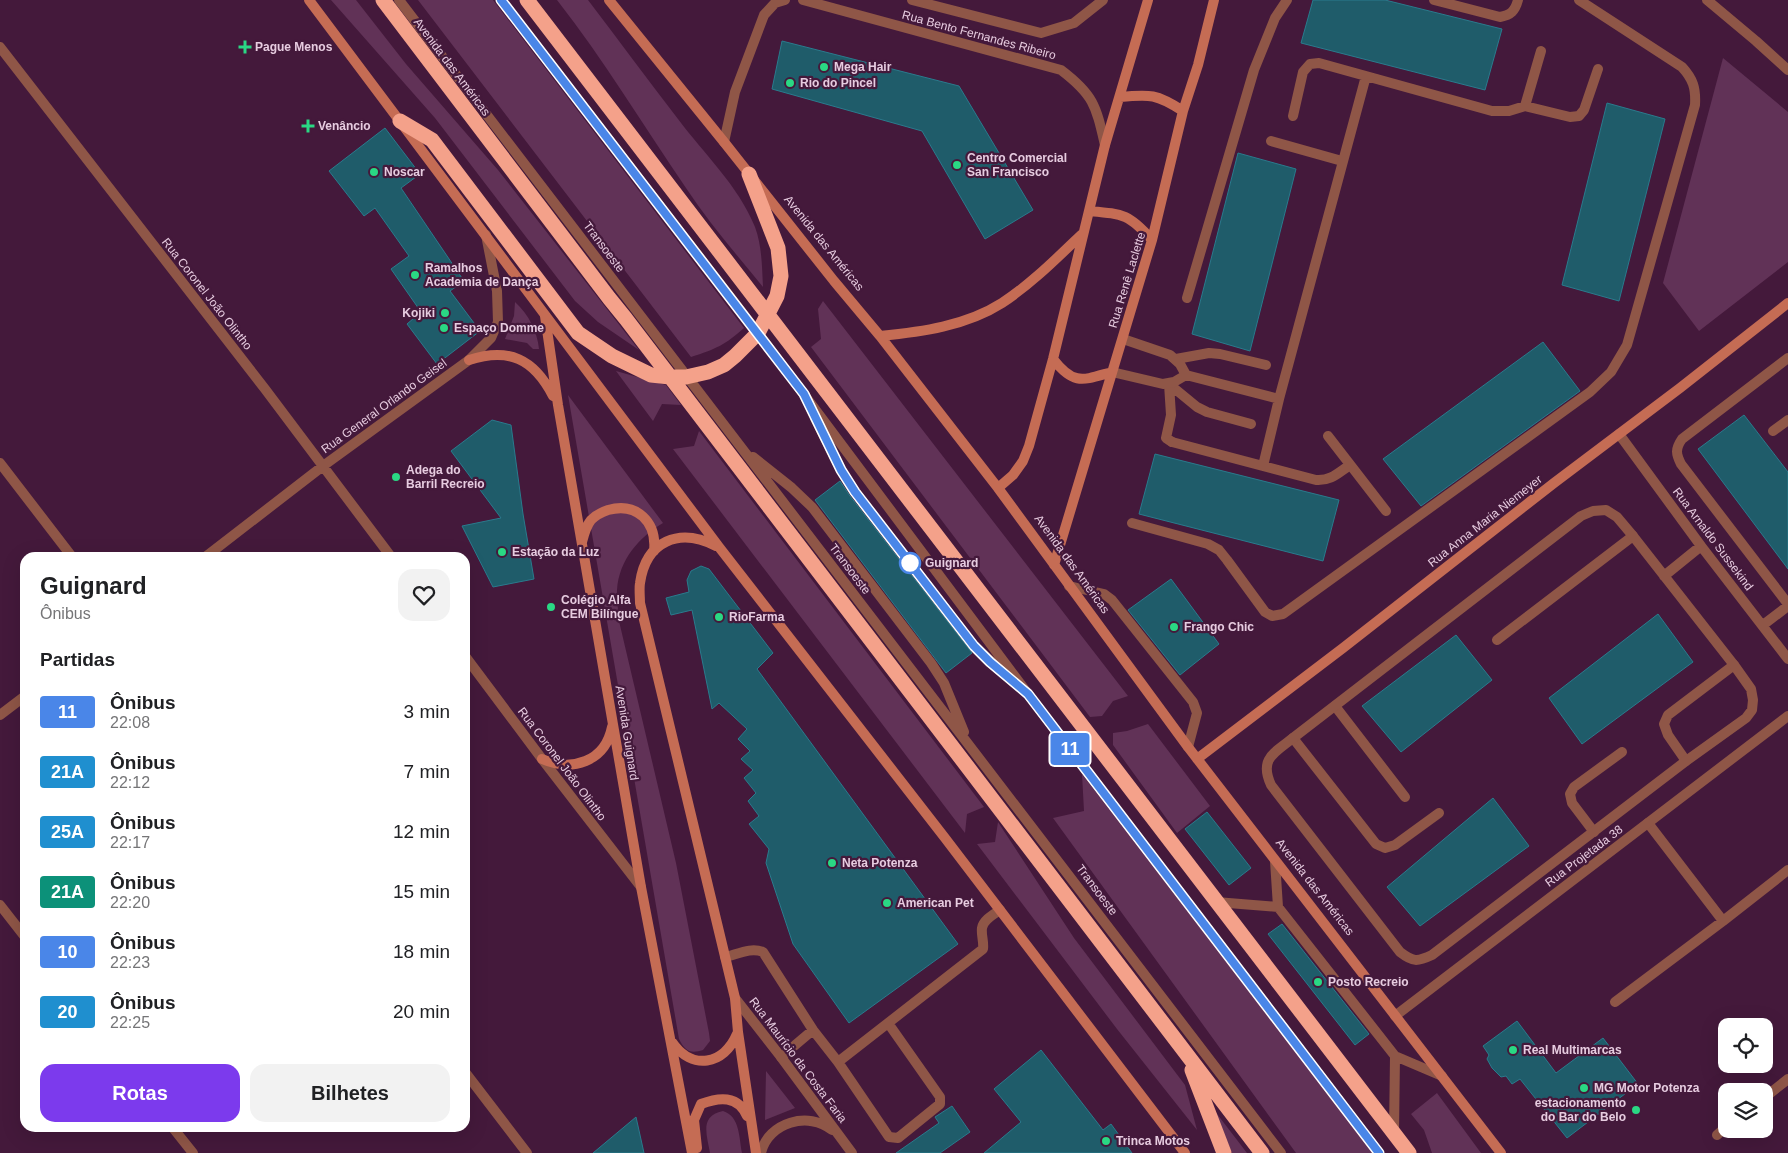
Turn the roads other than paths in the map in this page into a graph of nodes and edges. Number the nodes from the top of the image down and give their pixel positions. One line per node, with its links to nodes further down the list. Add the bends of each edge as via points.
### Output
1 (309, 0): 27 (street)
2 (383, 0): 51 (highway, Avenida das Américas)
3 (399, 0): 52 (street, Transoeste)
4 (501, 0): 41 (street)
5 (527, 0): 40 (highway)
6 (609, 0): 29 (street, Avenida das Américas)
7 (785, 0): 29 (street, via 775,4 764,15 735,92)
8 (803, 0): 30 (street, Rua Bento Fernandes Ribeiro, via 1061,70 1090,98)
9 (912, 0): 10 (street, Rua Bento Fernandes Ribeiro, via 1041,34 1074,23)
10 (1103, 0)
11 (1148, 0): 23 (street)
12 (1214, 0): 25 (street, Rua Renê Laclette)
13 (1287, 0): 37 (street, via 1275,18 1254,70)
14 (1434, 0): 15 (street, via 1500,17 1510,15)
15 (1518, 0)
16 (1579, 0): 69 (street, via 1682,67 1696,90 1696,104 1627,345 1611,372 1590,392 1283,614 1272,616 1265,612 1219,550)
17 (1707, 0): 21 (street)
18 (0, 47): 65 (street, Rua Coronel João Olintho)
19 (1540, 50): 24 (street)
20 (1598, 69): 24 (street, via 1579,116 1570,117)
21 (1788, 70)
22 (1366, 76): 24 (street, via 1492,111 1509,111); 26 (street, via 1319,63 1310,64 1303,72); 31 (street)
23 (1120, 96): 25 (street, via 1145,94 1158,97); 30 (street)
24 (1525, 106)
25 (1182, 112): 36 (street, Rua Renê Laclette)
26 (1293, 116)
27 (400, 121): 34 (street); 51 (highway, via 432,140 578,333 612,356 651,375)
28 (1271, 141): 31 (street)
29 (724, 142): 32 (street, Avenida das Américas)
30 (1105, 145): 33 (street)
31 (1342, 161): 55 (street)
32 (749, 174): 40 (highway, via 778,248 781,276); 42 (street, Avenida das Américas)
33 (1089, 211): 35 (street); 36 (street, via 1128,217)
34 (486, 234): 39 (street); 47 (street, Rua General Orlando Geisel, via 497,291 498,322 491,338)
35 (1082, 235): 42 (street, via 1002,303 957,322 917,332); 45 (street)
36 (1152, 240): 43 (street, Rua Renê Laclette)
37 (1187, 298)
38 (1788, 303): 60 (street, Rua Anna Maria Niemeyer)
39 (545, 315): 56 (street, Avenida Guignard); 73 (street)
40 (768, 315): 41 (highway); 107 (highway)
41 (758, 333): 52 (highway, via 724,365); 54 (street)
42 (880, 336): 67 (street, Avenida das Américas)
43 (1123, 338): 46 (street); 49 (street, Rua Renê Laclette)
44 (1788, 358): 81 (street, via 1682,439 1676,447 1681,464)
45 (1053, 359): 49 (street, via 1063,372 1074,378 1088,379); 67 (street, via 1023,461)
46 (1176, 359): 48 (street, via 1209,353); 50 (street)
47 (468, 360): 56 (street, via 486,355 504,355 521,360 536,370); 65 (street, Rua General Orlando Geisel)
48 (1266, 365)
49 (1112, 372): 53 (street); 78 (street, Rua Renê Laclette)
50 (1186, 375): 53 (street); 55 (street)
51 (670, 377): 52 (highway); 121 (highway, Avenida das Américas)
52 (686, 377): 62 (street, Transoeste)
53 (1168, 384): 58 (street, via 1196,407); 66 (street, via 1171,415 1166,438)
54 (804, 394): 87 (street); 87 (street, via 855,492 974,646)
55 (1279, 399): 66 (street)
56 (558, 405): 71 (street, Avenida Guignard)
57 (1788, 420): 59 (street)
58 (1251, 424)
59 (1773, 431)
60 (1619, 434): 72 (street, Rua Arnaldo Sussekind); 98 (street, Rua Anna Maria Niemeyer)
61 (1328, 436): 64 (street)
62 (741, 447): 94 (street, Transoeste); 94 (street, via 812,507 932,663 944,683)
63 (0, 463): 75 (street)
64 (1350, 465): 66 (street, via 1325,481); 68 (street)
65 (323, 466): 76 (street, Rua General Orlando Geisel); 77 (street, Rua Coronel João Olintho)
66 (1263, 466)
67 (998, 488): 78 (street, Avenida das Américas)
68 (1386, 511)
69 (1132, 523)
70 (1633, 536): 79 (street); 83 (street); 89 (street, via 1617,517 1606,510 1581,516)
71 (582, 544): 74 (street, via 585,530 603,512 632,509 651,527); 92 (street, Avenida Guignard)
72 (1701, 546): 79 (street); 82 (street, Rua Arnaldo Sussekind)
73 (719, 547): 74 (street, via 703,539 686,536 670,540); 110 (street)
74 (654, 551): 113 (street, via 644,568 640,603)
75 (68, 552)
76 (212, 552)
77 (388, 552)
78 (1054, 565): 80 (street, Avenida das Américas)
79 (1664, 576): 86 (street)
80 (1069, 586): 95 (street, Avenida das Américas); 95 (street, via 1104,594 1112,600 1193,702 1198,713)
81 (1788, 604): 82 (street)
82 (1763, 625): 84 (street, Rua Arnaldo Sussekind)
83 (1497, 640)
84 (1788, 659)
85 (470, 663): 97 (street, Rua Coronel João Olintho)
86 (1734, 665): 99 (street, via 1750,690 1752,710 1746,718); 99 (street, via 1668,715 1664,724 1668,735)
87 (1028, 694): 144 (street)
88 (20, 700): 90 (street)
89 (1335, 706): 93 (street); 100 (street)
90 (0, 715)
91 (1788, 716): 102 (street, Rua Projetada 38)
92 (612, 721): 97 (street, via 604,747 582,763 568,766); 106 (street, Avenida Guignard)
93 (1293, 738): 101 (street, via 1376,844 1385,848 1395,845); 103 (street, via 1272,754 1266,763 1272,785 1400,952 1410,960 1432,955)
94 (970, 746): 143 (street, Transoeste)
95 (1188, 747): 98 (street, Avenida das Américas)
96 (1622, 752): 103 (street, via 1574,787 1570,794 1572,803)
97 (542, 759): 106 (street, Rua Coronel João Olintho)
98 (1197, 760): 104 (street, Avenida das Américas)
99 (1686, 761): 103 (street)
100 (1405, 797)
101 (1439, 812)
102 (1648, 823): 111 (street); 116 (street, Rua Projetada 38)
103 (1594, 832)
104 (1275, 861): 109 (street); 116 (street, Avenida das Américas)
105 (1788, 870): 111 (street)
106 (641, 887): 120 (street, Avenida Guignard)
107 (1216, 902): 109 (street); 131 (highway)
108 (0, 905): 112 (street)
109 (1278, 907): 123 (street)
110 (1000, 910): 117 (street, via 982,927 982,948); 140 (street)
111 (1723, 921): 115 (street)
112 (20, 931)
113 (726, 957): 114 (street); 118 (street, via 757,949 763,952)
114 (735, 998): 119 (street); 122 (street, Rua Maurício da Costa Faria)
115 (1615, 1002)
116 (1396, 1016): 125 (street, Avenida das Américas)
117 (888, 1024): 124 (street); 124 (street, via 940,1097 940,1104 898,1138 890,1138)
118 (813, 1030): 122 (street); 124 (street)
119 (738, 1032): 120 (street, via 732,1046 721,1056 706,1061 692,1059 678,1051); 129 (street)
120 (670, 1039): 135 (street, Avenida Guignard)
121 (1186, 1054): 141 (highway); 142 (highway, Avenida das Américas)
122 (781, 1056): 132 (street, Rua Maurício da Costa Faria)
123 (1395, 1056): 125 (street); 131 (street)
124 (838, 1062)
125 (1442, 1076): 146 (street, Avenida das Américas)
126 (470, 1079): 134 (street)
127 (1788, 1079): 128 (street)
128 (1773, 1091)
129 (751, 1123): 136 (street, via 744,1108 730,1100 715,1098 701,1104 694,1120); 137 (street)
130 (177, 1132): 133 (street)
131 (1394, 1134): 145 (highway)
132 (840, 1138): 138 (street, Rua Maurício da Costa Faria, via 826,1125 808,1120 789,1122 773,1132); 139 (street, Rua Maurício da Costa Faria)
133 (193, 1153)
134 (527, 1153)
135 (692, 1153)
136 (698, 1153)
137 (756, 1153)
138 (761, 1153)
139 (852, 1153)
140 (1185, 1153)
141 (1224, 1153)
142 (1262, 1153)
143 (1281, 1153)
144 (1379, 1153)
145 (1409, 1153)
146 (1501, 1153)

